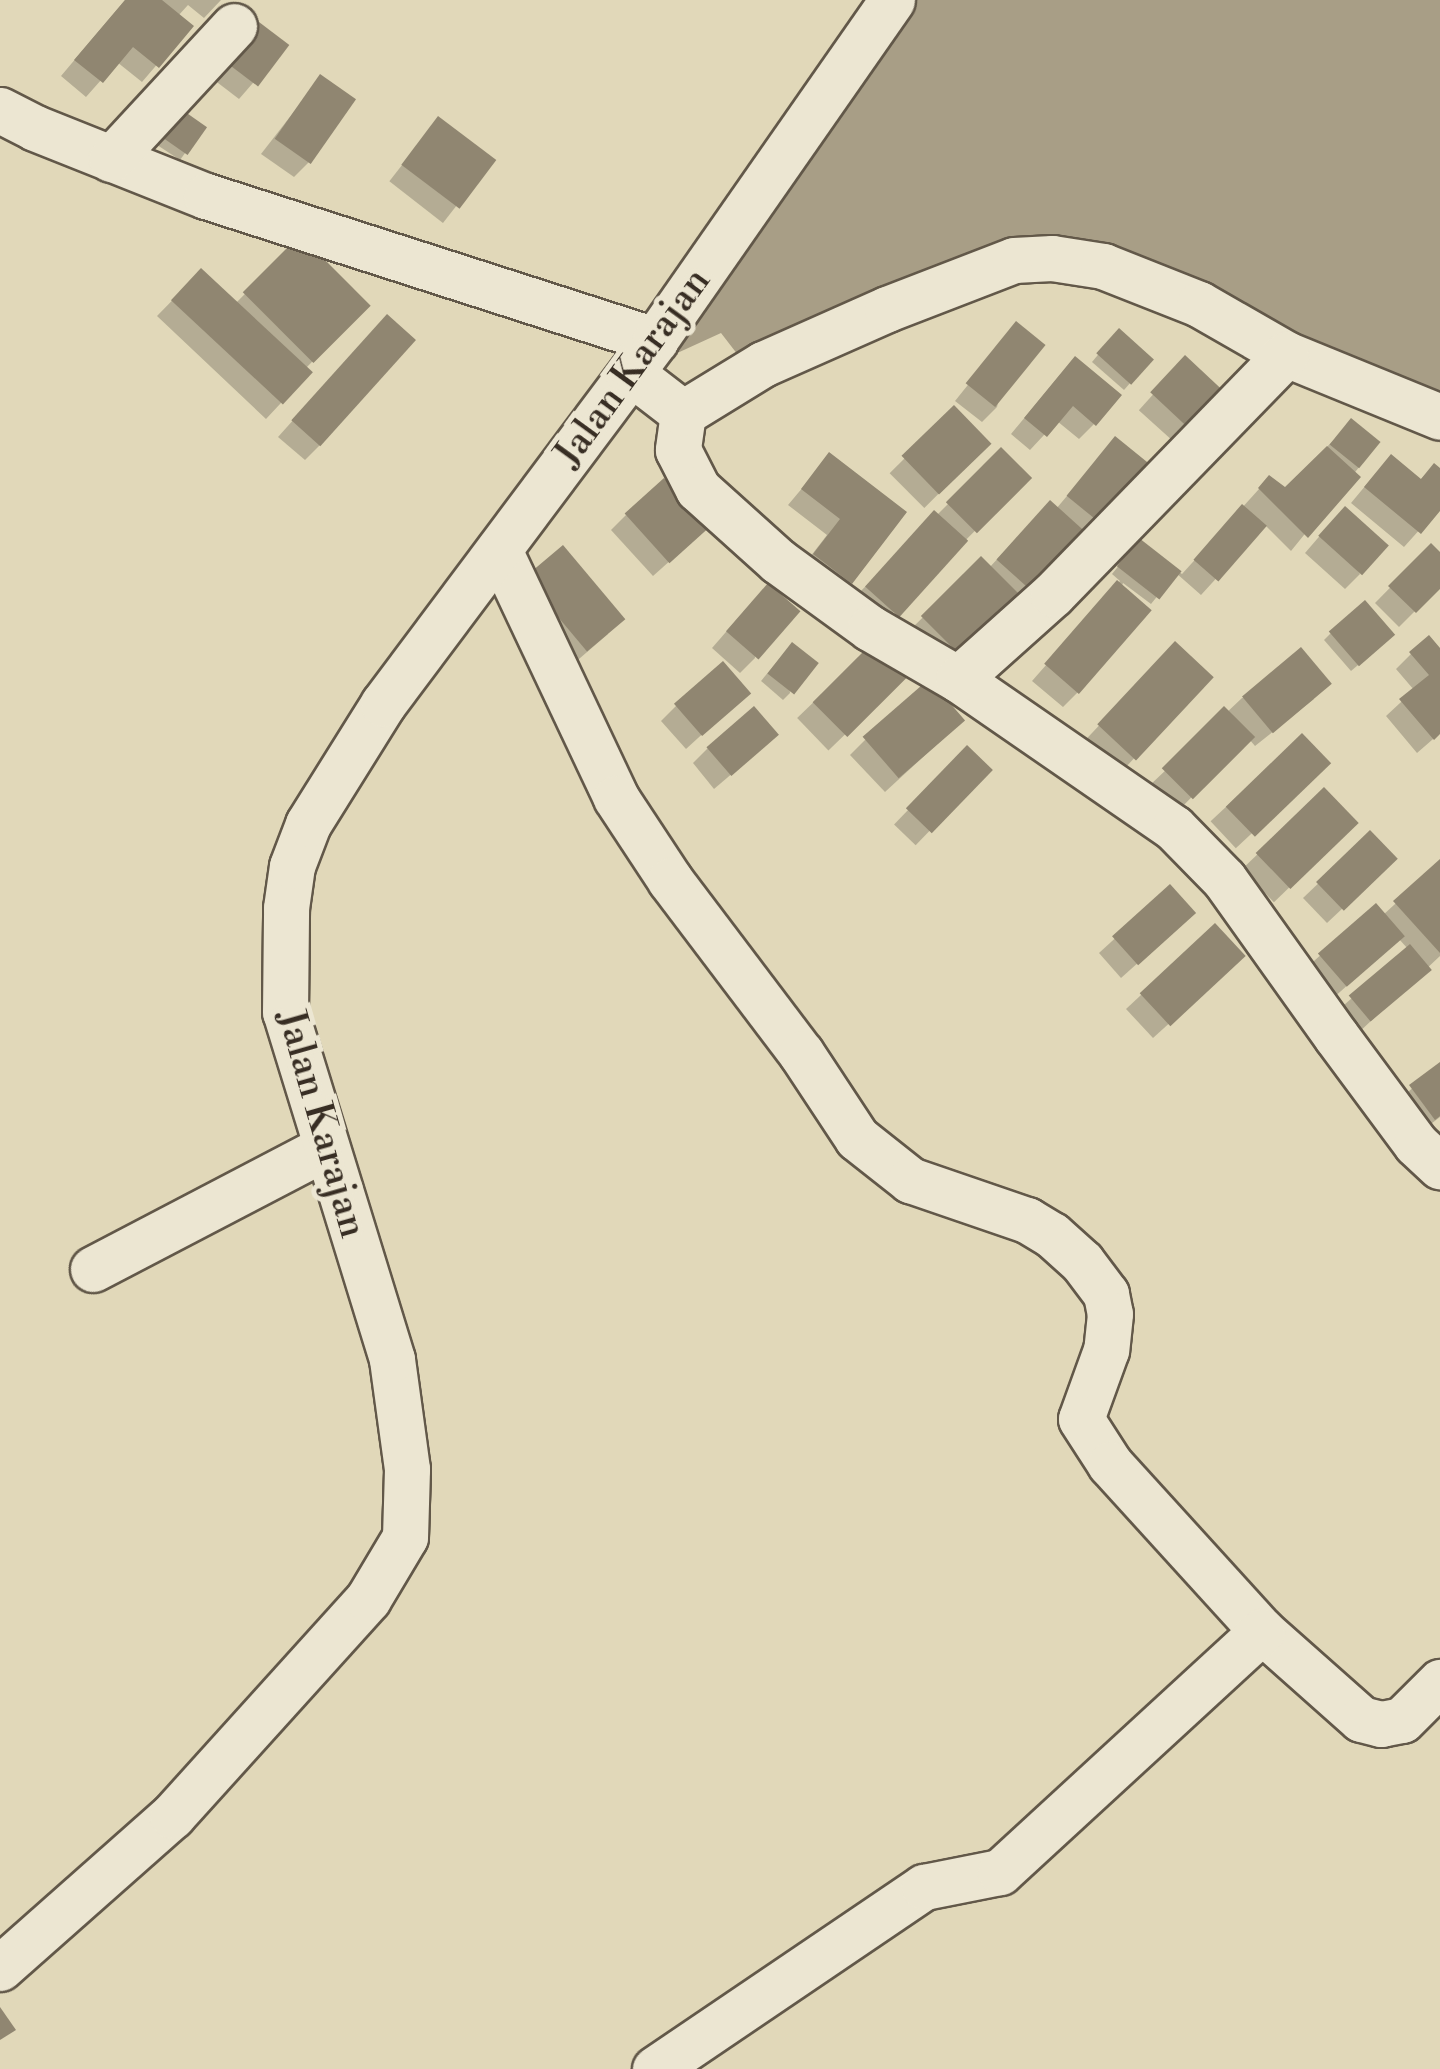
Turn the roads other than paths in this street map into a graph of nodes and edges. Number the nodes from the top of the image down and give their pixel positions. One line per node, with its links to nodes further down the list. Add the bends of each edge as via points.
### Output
1 (892, 0): 6 (street, Jalan Karajan)
2 (234, 26): 4 (street)
3 (0, 110): 4 (street)
4 (111, 160): 6 (street)
5 (1286, 354): 7 (street, via 1199,304 1102,266 1014,260 821,337); 8 (street); 10 (street, via 1053,594)
6 (643, 356): 7 (street); 9 (street, Jalan Karajan)
7 (682, 414): 10 (street, via 678,450 698,489 778,561 870,628)
8 (1440, 417)
9 (499, 550): 11 (street, Jalan Karajan, via 383,704 308,824 292,866 282,960 285,1012); 14 (street, via 616,798 857,1138 910,1180 1052,1234 1106,1294 1106,1350 1082,1419 1090,1438)
10 (958, 678): 12 (street, via 1174,828 1224,878 1416,1144)
11 (326, 1147): 13 (street); 16 (street, Jalan Karajan, via 392,1359 408,1468 405,1538 368,1599 172,1816)
12 (1440, 1166)
13 (92, 1269)
14 (1262, 1632): 15 (street, via 1361,1719 1402,1720); 17 (street, via 1000,1872 924,1888)
15 (1440, 1682)
16 (0, 1968)
17 (655, 2069)

